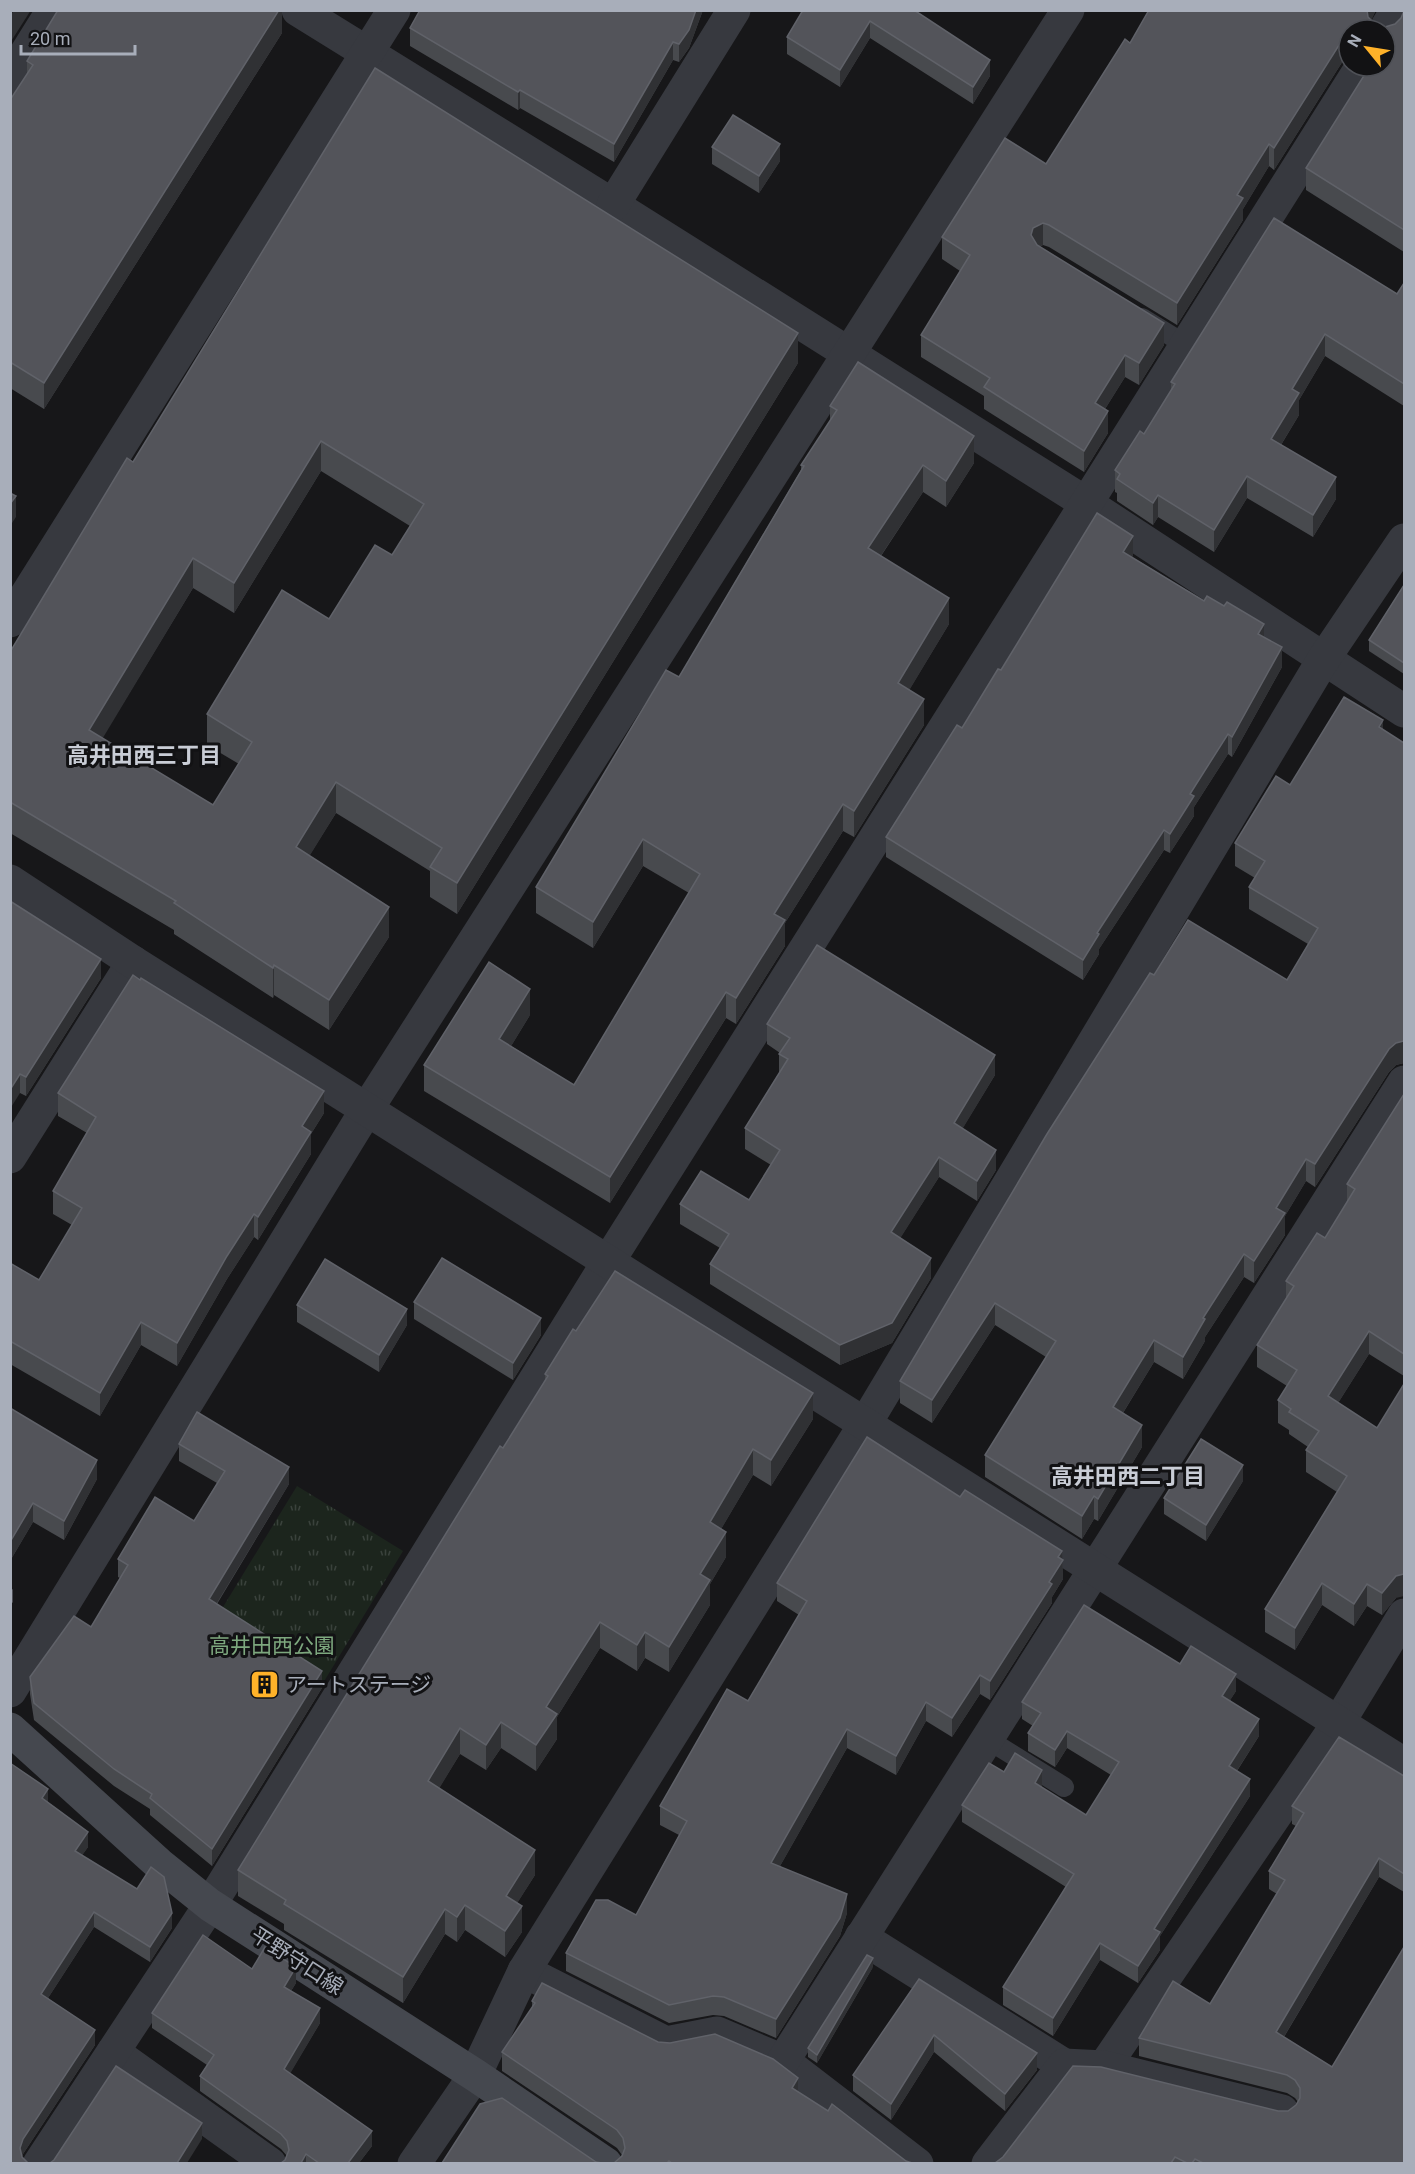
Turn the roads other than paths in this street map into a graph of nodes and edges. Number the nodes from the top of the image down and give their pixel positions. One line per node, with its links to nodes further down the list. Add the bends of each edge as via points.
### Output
1 (53, 10): 8 (street)
2 (298, 10): 6 (street)
3 (394, 10): 6 (street)
4 (734, 10): 9 (street)
5 (1068, 10): 12 (street)
6 (367, 52): 9 (street); 15 (street)
7 (1354, 78): 11 (street)
8 (10, 79)
9 (613, 205): 12 (street)
10 (1129, 310): 11 (lane)
11 (1186, 345): 13 (street)
12 (850, 354): 13 (street); 21 (street)
13 (1086, 503): 16 (street); 23 (street)
14 (1404, 540): 16 (street)
15 (10, 621)
16 (1323, 660): 17 (street); 24 (street)
17 (1404, 711)
18 (10, 881): 19 (street)
19 (133, 962): 21 (street); 22 (street)
20 (1404, 1082): 25 (street)
21 (368, 1109): 23 (street); 27 (street)
22 (10, 1157)
23 (608, 1262): 24 (street); 33 (street)
24 (865, 1424): 25 (street); 35 (street)
25 (1095, 1568): 28 (street); 30 (street)
26 (1404, 1615): 28 (street)
27 (10, 1691)
28 (1339, 1722): 31 (street); 39 (street)
29 (10, 1729): 33 (main road, 平野守口線)
30 (987, 1739): 32 (lane); 34 (street)
31 (1404, 1764)
32 (1064, 1787)
33 (210, 1905): 36 (street); 40 (main road, 平野守口線)
34 (861, 1937): 37 (street); 38 (street)
35 (524, 1971): 37 (street, via 666,2043 717,2033); 40 (street)
36 (113, 2052): 42 (street); 43 (street)
37 (783, 2061): 46 (street)
38 (1064, 2065): 39 (street); 47 (street)
39 (1104, 2067): 41 (street)
40 (475, 2075): 44 (street); 45 (main road, 平野守口線)
41 (1282, 2111)
42 (39, 2163)
43 (270, 2163)
44 (414, 2163)
45 (606, 2163)
46 (917, 2163)
47 (988, 2163)

